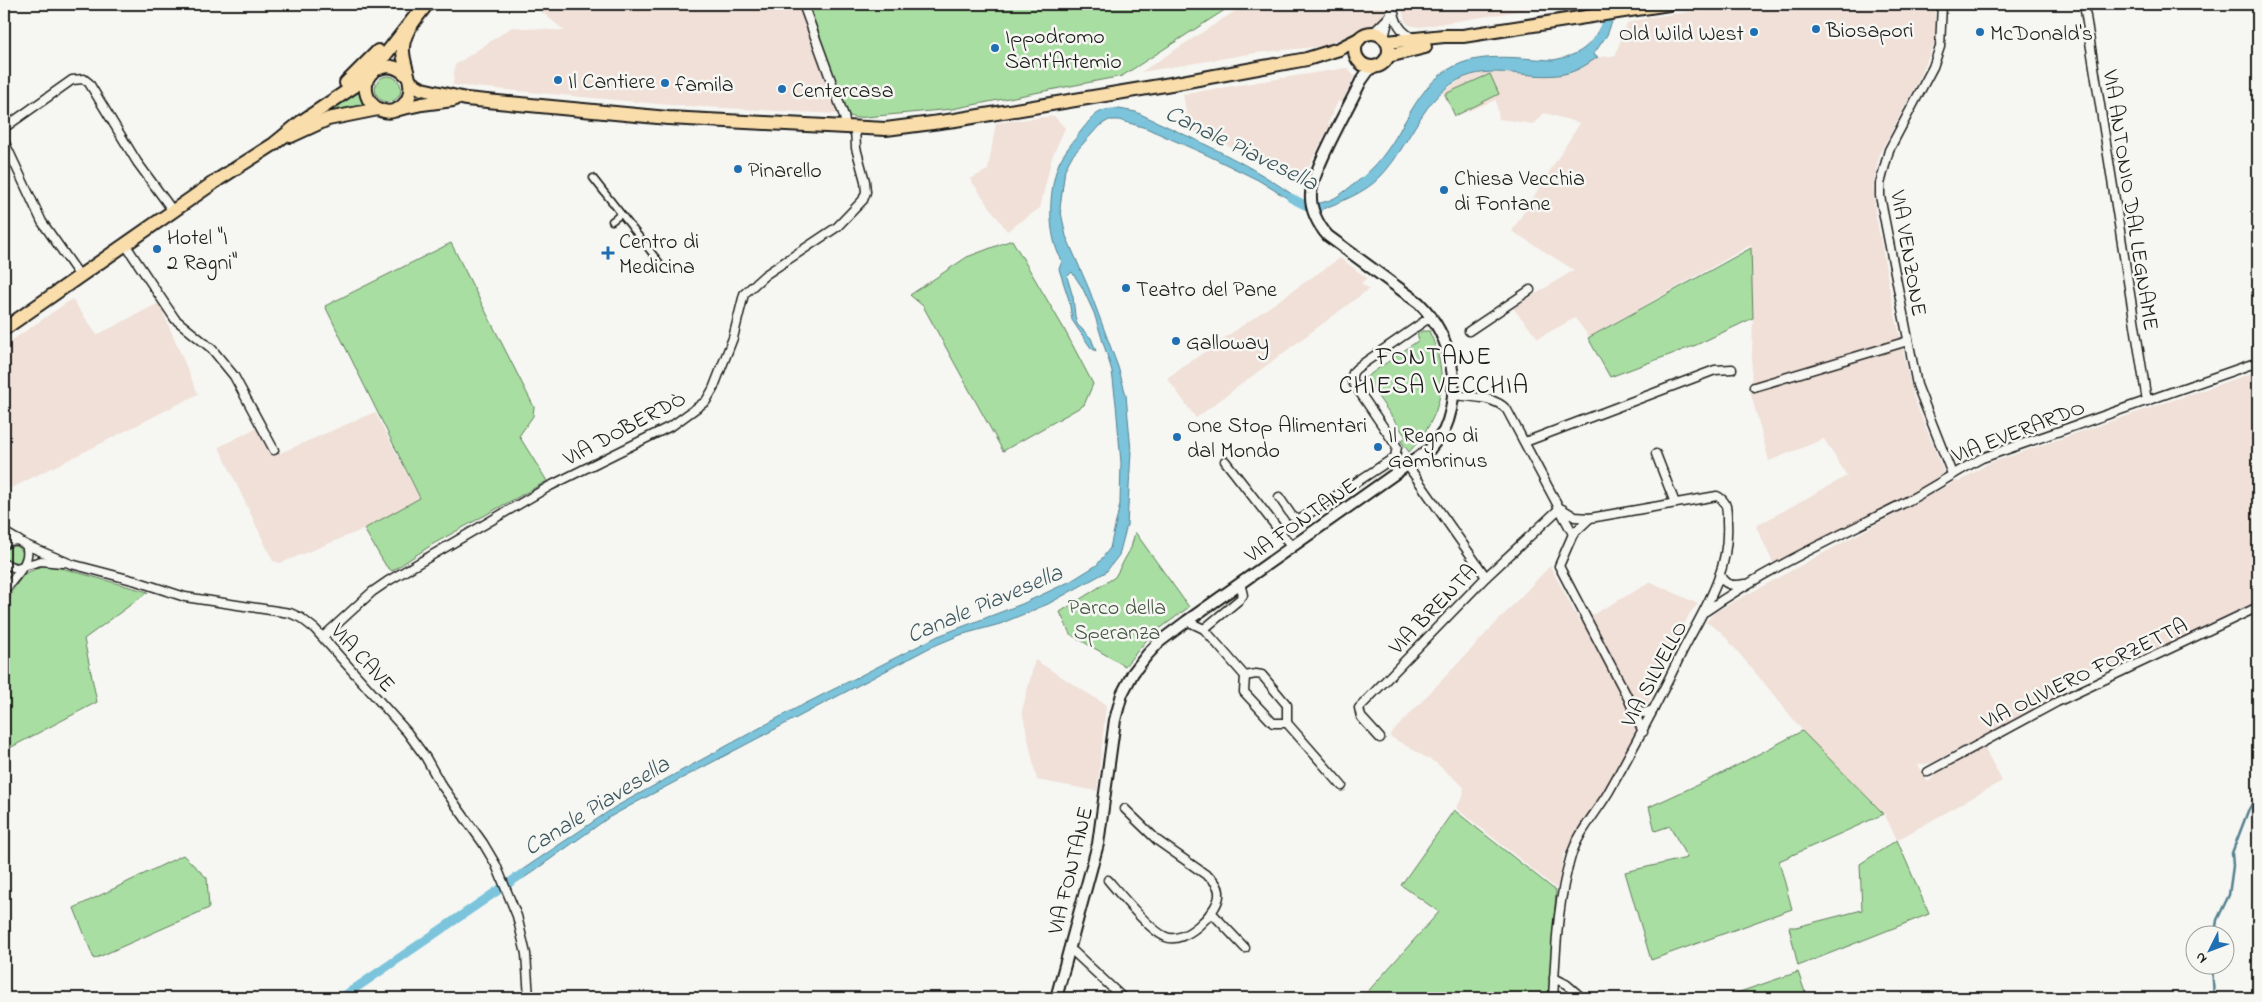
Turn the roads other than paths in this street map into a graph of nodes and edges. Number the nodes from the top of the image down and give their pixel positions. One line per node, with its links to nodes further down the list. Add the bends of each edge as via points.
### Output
1 (424, 4): 14 (main road); 15 (main road, via 404,41 403,55); 19 (main road, via 357,74)
2 (803, 4): 21 (street, VIA DOBERDÒ)
3 (1669, 4): 7 (main road)
4 (1942, 4): 35 (street, VIA VENZONE, via 1940,47 1933,67 1889,150 1880,184 1883,216)
5 (2084, 4): 40 (street, VIA ANTONIO DAL LEGNAME)
6 (1392, 11): 8 (street); 8 (street); 10 (street, via 1396,24)
7 (1463, 36): 10 (main road); 11 (main road)
8 (1382, 38): 9 (main road, via 1368,34); 10 (main road); 11 (main road)
9 (1359, 39): 12 (main road); 13 (main road, via 1355,48)
10 (1417, 40)
11 (1388, 56): 13 (main road, via 1382,64)
12 (1307, 59): 13 (main road); 21 (main road, via 955,120 886,129)
13 (1363, 63): 32 (street, VIA FONTANE, via 1361,81 1315,176 1311,199 1314,214 1332,240)
14 (370, 74): 15 (main road, via 378,68 391,66); 17 (main road, via 366,95); 19 (main road)
15 (409, 79): 16 (main road, via 422,89); 18 (main road, via 410,95)
16 (466, 99): 18 (main road); 21 (main road, via 668,118)
17 (378, 109): 18 (main road); 23 (main road, via 328,119)
18 (397, 110)
19 (300, 122): 23 (main road)
20 (4, 128): 25 (street, via 72,80 84,79)
21 (850, 128): 71 (street, VIA DOBERDÒ, via 866,186 863,200 837,228 765,276 744,294 735,332 706,401 673,425 550,486 388,581)
22 (4, 140): 30 (street, via 42,222)
23 (274, 144): 25 (main road)
24 (593, 178): 26 (street)
25 (173, 211): 28 (main road)
26 (621, 214): 27 (street); 29 (street)
27 (612, 221)
28 (125, 244): 30 (main road); 42 (street, via 175,319 212,349 234,376)
29 (659, 262)
30 (80, 276): 33 (main road)
31 (1530, 290): 34 (street)
32 (1432, 316): 39 (street, VIA FONTANE, via 1454,373); 47 (street, via 1353,372 1352,381 1397,447 1396,457)
33 (4, 329)
34 (1469, 331)
35 (1908, 341): 38 (street, VIA VENZONE); 46 (street, VIA VENZONE, via 1917,385)
36 (2258, 362): 40 (street, VIA EVERARDO)
37 (1732, 369): 41 (street, via 1715,370)
38 (1754, 387)
39 (1453, 395): 41 (street, via 1492,400 1502,405); 45 (street, VIA FONTANE, via 1443,432 1430,449)
40 (2147, 401): 46 (street, VIA EVERARDO, via 2013,446)
41 (1524, 442): 51 (street)
42 (274, 450)
43 (1656, 454): 50 (street)
44 (1225, 461): 58 (street)
45 (1408, 466): 48 (street, VIA FONTANE); 63 (street)
46 (1952, 474): 65 (street, VIA EVERARDO, via 1919,495)
47 (1368, 475): 48 (street); 49 (street, via 1299,520 1292,516)
48 (1378, 488): 58 (street, VIA FONTANE)
49 (1279, 497)
50 (1675, 503): 52 (street, VIA SILVELLO); 62 (street, VIA SILVELLO, via 1711,496 1724,501 1728,531)
51 (1560, 508): 52 (street, via 1575,517); 54 (street); 63 (street, VIA BRENTA)
52 (1590, 518): 54 (street)
53 (4, 532): 55 (street, VIA CAVE)
54 (1573, 534): 73 (street, via 1559,566)
55 (18, 540): 56 (street, VIA CAVE); 57 (street)
56 (26, 544): 60 (street, VIA CAVE); 61 (street, via 28,555)
57 (4, 545)
58 (1292, 547): 64 (street, VIA FONTANE)
59 (4, 564): 61 (street, via 11,568)
60 (71, 564): 61 (street, via 41,561); 71 (street, VIA CAVE, via 195,600 290,613)
61 (22, 567): 66 (street)
62 (1720, 574): 65 (street, VIA EVERARDO, via 1729,585); 68 (street, VIA SILVELLO)
63 (1486, 577): 77 (street, VIA BRENTA, via 1359,708 1361,717)
64 (1240, 583): 69 (street, VIA FONTANE); 70 (street, via 1243,594 1240,599)
65 (1749, 583): 68 (street, VIA EVERARDO)
66 (4, 591)
67 (2258, 607): 78 (street, VIA OLIVIERO FORZETTA, via 2057,702)
68 (1706, 611): 74 (street, VIA SILVELLO)
69 (1187, 621): 70 (street); 84 (street, VIA FONTANE, via 1147,655 1122,694 1115,720 1098,844)
70 (1204, 629): 72 (street)
71 (324, 636): 86 (street, VIA CAVE, via 407,732 484,843 511,901 526,954)
72 (1245, 676): 75 (street, via 1244,692 1269,720 1277,724); 75 (street, via 1262,675 1287,705)
73 (1628, 698): 74 (street, via 1639,712); 76 (street)
74 (1653, 710): 76 (street, VIA SILVELLO)
75 (1287, 723): 79 (street)
76 (1642, 732): 85 (street, VIA SILVELLO, via 1572,855 1557,929)
77 (1380, 738)
78 (1928, 772)
79 (1342, 786)
80 (1125, 810): 82 (street, via 1158,841 1218,885 1217,904)
81 (1108, 880): 82 (street, via 1166,937 1179,939 1191,933)
82 (1211, 912): 83 (street)
83 (1246, 948)
84 (1068, 951): 87 (street, VIA FONTANE); 88 (street, via 1074,952)
85 (1554, 978): 89 (street, VIA SILVELLO); 90 (street)
86 (529, 998)
87 (1056, 998)
88 (1123, 998)
89 (1553, 998)
90 (1582, 998)

